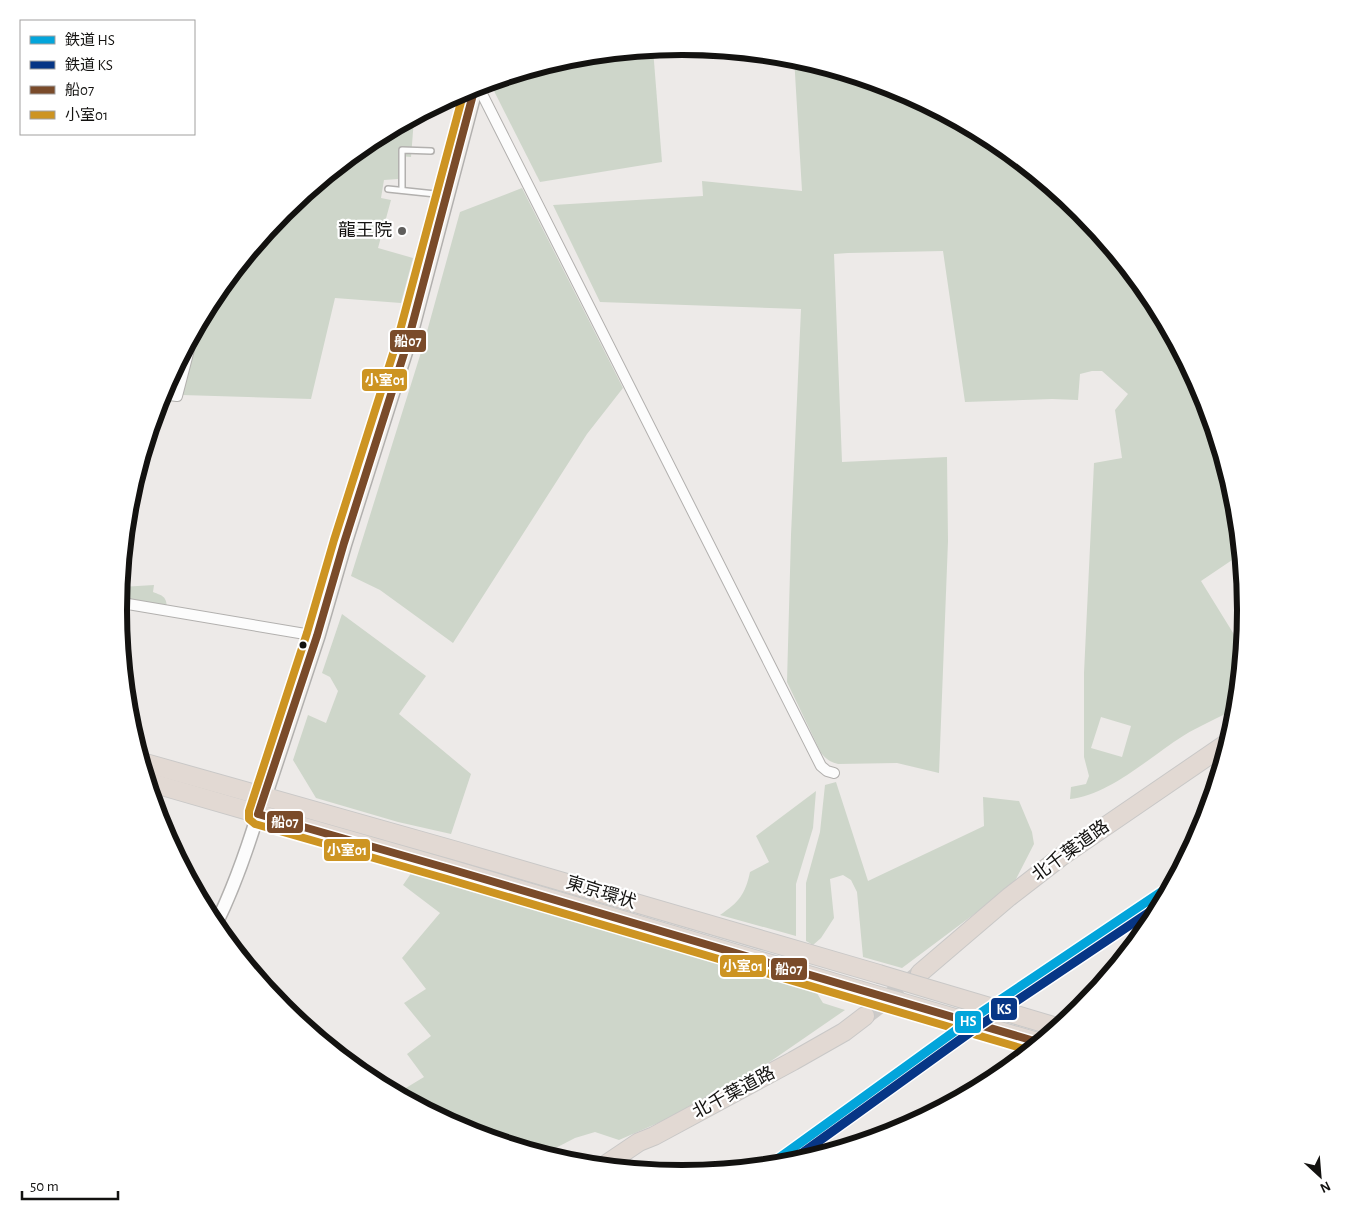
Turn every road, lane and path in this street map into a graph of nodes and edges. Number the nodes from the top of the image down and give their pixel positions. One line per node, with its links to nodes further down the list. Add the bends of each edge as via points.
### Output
1 (481, 93): 13 (street, via 821,766)
2 (474, 95): 6 (main road)
3 (431, 151): 5 (lane, via 402,150)
4 (388, 189): 5 (lane)
5 (402, 190): 6 (lane)
6 (447, 195): 10 (main road, via 408,341)
7 (186, 361): 8 (street, via 177,396)
8 (170, 395)
9 (127, 605): 10 (street)
10 (317, 636): 15 (main road)
11 (1220, 748): 18 (highway, 北千葉道路, via 1062,856)
12 (149, 764): 15 (highway, 東京環状)
13 (834, 773)
14 (155, 784): 16 (highway, 東京環状)
15 (264, 797): 16 (main road); 21 (highway, 東京環状, bridge)
16 (258, 814): 17 (street, via 248,848); 19 (highway, 東京環状, via 792,970)
17 (220, 917)
18 (920, 973)
19 (857, 992): 22 (highway, 東京環状, bridge); 23 (highway, via 907,1014)
20 (865, 1016): 24 (highway, 北千葉道路, via 844,1032 638,1142)
21 (1052, 1025)
22 (1033, 1041)
23 (1024, 1049)
24 (611, 1161)

